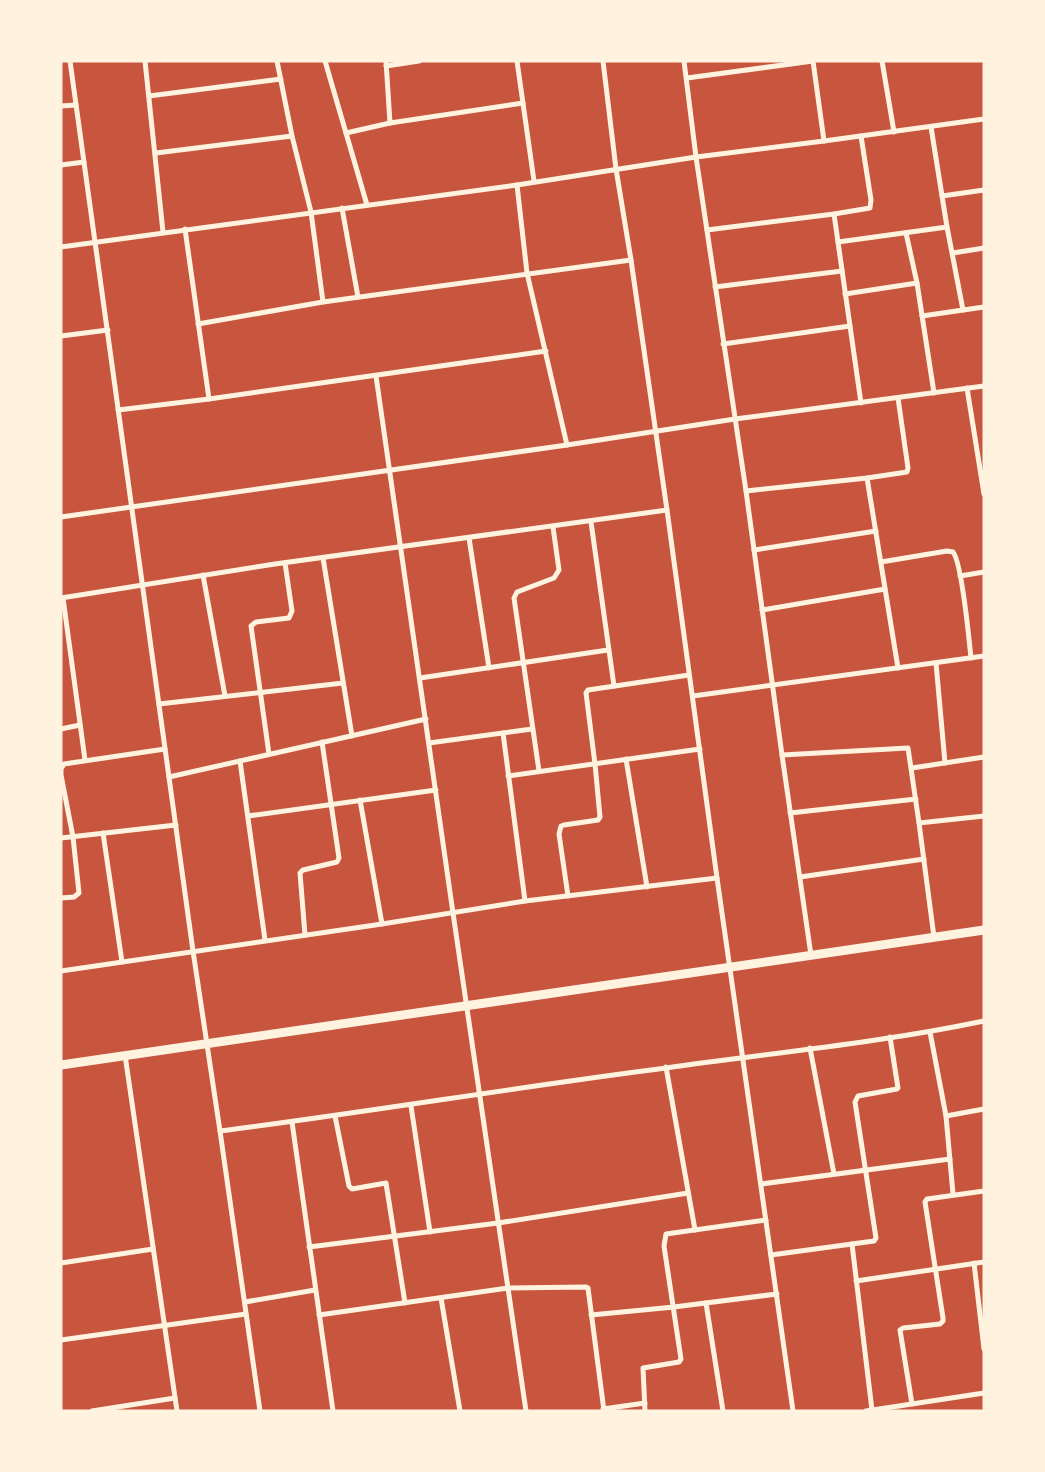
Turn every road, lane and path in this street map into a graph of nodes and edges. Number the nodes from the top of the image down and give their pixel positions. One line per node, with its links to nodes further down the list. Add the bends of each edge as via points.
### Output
1 (70, 61): 16 (street)
2 (145, 61): 14 (street)
3 (277, 61): 12 (street)
4 (325, 61): 22 (street)
5 (419, 61): 11 (street)
6 (517, 61): 15 (street)
7 (603, 61): 30 (street)
8 (684, 61): 13 (street)
9 (813, 61): 13 (street); 25 (street)
10 (882, 61): 21 (street)
11 (386, 64): 19 (street)
12 (281, 78): 14 (street); 23 (street)
13 (687, 78): 27 (street)
14 (149, 96): 26 (street)
15 (523, 103): 19 (street); 31 (street)
16 (76, 105): 17 (street); 28 (street)
17 (61, 106)
18 (984, 119): 20 (street)
19 (390, 123): 22 (street)
20 (931, 127): 21 (street); 34 (street)
21 (894, 132): 24 (street)
22 (346, 133): 35 (street)
23 (292, 136): 26 (street); 37 (street)
24 (860, 136): 25 (street); 38 (street, via 870,208)
25 (824, 141): 27 (street)
26 (156, 153): 42 (street)
27 (696, 157): 30 (street); 41 (street)
28 (84, 162): 29 (street); 44 (street)
29 (61, 164)
30 (616, 169): 31 (street); 49 (street)
31 (534, 182): 32 (street)
32 (517, 184): 35 (street); 51 (street)
33 (984, 190): 34 (street)
34 (942, 196): 39 (street)
35 (367, 204): 36 (street)
36 (342, 208): 37 (street); 55 (street)
37 (311, 212): 40 (street); 56 (street)
38 (834, 214): 41 (street); 45 (street)
39 (947, 227): 43 (street); 48 (street)
40 (186, 229): 42 (street); 60 (street)
41 (707, 230): 53 (street)
42 (163, 232): 44 (street)
43 (906, 232): 45 (street); 52 (street)
44 (96, 242): 46 (street); 62 (street)
45 (838, 242): 50 (street)
46 (61, 247)
47 (984, 248): 48 (street)
48 (953, 253): 58 (street)
49 (631, 260): 51 (street); 75 (street)
50 (842, 271): 53 (street); 54 (street)
51 (528, 273): 55 (street); 65 (street)
52 (917, 283): 54 (street); 59 (street)
53 (716, 287): 64 (street)
54 (846, 294): 61 (street)
55 (358, 297): 56 (street)
56 (323, 302): 60 (street)
57 (984, 307): 58 (street)
58 (964, 310): 59 (street)
59 (922, 316): 69 (street)
60 (198, 324): 71 (street)
61 (850, 326): 64 (street); 72 (street)
62 (108, 330): 63 (street); 73 (street)
63 (61, 336)
64 (723, 344): 74 (street)
65 (546, 351): 66 (street); 76 (street)
66 (376, 376): 71 (street); 78 (street)
67 (984, 386): 68 (street)
68 (967, 388): 69 (street); 77 (street)
69 (934, 393): 70 (street)
70 (898, 398): 72 (street); 79 (street, via 908,470)
71 (209, 399): 73 (street)
72 (861, 403): 74 (street)
73 (118, 410): 82 (street)
74 (734, 419): 75 (street); 80 (street)
75 (654, 432): 76 (street); 83 (street)
76 (567, 445): 78 (street)
77 (981, 458): 81 (street)
78 (389, 470): 82 (street); 89 (street)
79 (867, 478): 80 (street); 87 (street)
80 (746, 492): 90 (street)
81 (984, 494)
82 (132, 507): 84 (street); 97 (street)
83 (667, 510): 85 (street); 108 (street)
84 (61, 517)
85 (591, 522): 86 (street); 101 (street)
86 (553, 527): 88 (street); 104 (street, via 557,574 514,594)
87 (876, 531): 90 (street); 92 (street)
88 (469, 538): 89 (street); 106 (street)
89 (401, 548): 91 (street); 109 (street)
90 (754, 550): 100 (street)
91 (323, 558): 93 (street); 110 (street)
92 (881, 562): 96 (street, via 953,552); 98 (street)
93 (285, 563): 95 (street); 113 (street, via 291,615 289,618 256,622 251,626)
94 (984, 572): 96 (street)
95 (203, 575): 97 (street); 114 (street)
96 (960, 576): 103 (street)
97 (142, 585): 99 (street); 116 (street)
98 (886, 590): 100 (street); 107 (street)
99 (62, 598): 118 (street)
100 (762, 610): 111 (street)
101 (608, 650): 104 (street); 112 (street)
102 (984, 656): 103 (street)
103 (972, 658): 105 (street)
104 (522, 663): 106 (street); 120 (street)
105 (936, 663): 107 (street); 133 (street)
106 (489, 668): 109 (street)
107 (898, 668): 111 (street)
108 (689, 675): 112 (street); 115 (street)
109 (420, 678): 117 (street)
110 (343, 683): 113 (street); 122 (street)
111 (773, 684): 115 (street); 128 (street)
112 (614, 686): 134 (street, via 586,693)
113 (260, 692): 114 (street); 127 (street)
114 (226, 696): 116 (street)
115 (693, 696): 126 (street)
116 (159, 704): 125 (street)
117 (426, 719): 122 (street); 124 (street)
118 (80, 726): 119 (street); 131 (street)
119 (61, 729)
120 (532, 729): 121 (street); 136 (street)
121 (503, 733): 124 (street); 137 (street)
122 (352, 736): 123 (street)
123 (322, 742): 127 (street); 142 (street)
124 (429, 743): 139 (street)
125 (165, 749): 131 (street); 138 (street)
126 (700, 749): 130 (street); 153 (street)
127 (269, 754): 132 (street)
128 (782, 755): 135 (street, via 906,748); 143 (street)
129 (984, 757): 133 (street)
130 (626, 759): 134 (street); 154 (street)
131 (85, 760): 149 (street, via 64,764 61,769)
132 (240, 761): 138 (street); 144 (street)
133 (945, 763): 135 (street)
134 (595, 764): 136 (street); 155 (street, via 600,819 564,825 560,829)
135 (912, 768): 140 (street)
136 (539, 772): 137 (street)
137 (508, 776): 157 (street)
138 (169, 777): 147 (street)
139 (436, 790): 141 (street); 158 (street)
140 (916, 799): 143 (street); 146 (street)
141 (360, 800): 142 (street); 159 (street)
142 (332, 804): 144 (street); 161 (street, via 338,860 300,873)
143 (790, 812): 152 (street)
144 (248, 816): 163 (street)
145 (984, 816): 146 (street)
146 (919, 823): 151 (street)
147 (176, 825): 148 (street); 164 (street)
148 (103, 833): 149 (street); 166 (street)
149 (73, 837): 150 (street); 156 (street, via 79,893 74,897)
150 (61, 838)
151 (924, 859): 152 (street); 162 (street)
152 (800, 877): 165 (street)
153 (717, 878): 154 (street); 167 (street)
154 (646, 886): 155 (street)
155 (568, 896): 157 (street)
156 (61, 898)
157 (525, 901): 158 (street)
158 (452, 913): 159 (street); 169 (street)
159 (382, 924): 161 (street)
160 (984, 930): 162 (street)
161 (305, 935): 163 (street)
162 (934, 937): 165 (street)
163 (265, 940): 164 (street)
164 (193, 951): 166 (street); 173 (street)
165 (811, 955): 167 (street)
166 (122, 962): 168 (street)
167 (731, 967): 169 (street); 176 (street)
168 (61, 971)
169 (466, 1005): 173 (street); 179 (street)
170 (984, 1021): 171 (street)
171 (930, 1032): 172 (street); 183 (street)
172 (890, 1037): 174 (street); 187 (street, via 898,1088 858,1096 855,1102)
173 (207, 1043): 175 (street); 185 (street)
174 (810, 1048): 176 (street); 188 (street)
175 (125, 1055): 177 (street); 200 (street)
176 (744, 1058): 178 (street); 189 (street)
177 (61, 1065)
178 (666, 1068): 179 (street); 191 (street)
179 (480, 1095): 180 (street); 194 (street)
180 (411, 1106): 182 (street); 196 (street)
181 (984, 1109): 183 (street)
182 (335, 1116): 184 (street); 197 (street, via 349,1186 352,1189 386,1183)
183 (946, 1116): 186 (street)
184 (292, 1122): 185 (street); 199 (street)
185 (220, 1131): 211 (street)
186 (950, 1159): 187 (street); 192 (street)
187 (866, 1170): 188 (street); 198 (street, via 876,1238)
188 (834, 1174): 189 (street)
189 (761, 1184): 193 (street)
190 (984, 1191): 192 (street)
191 (688, 1193): 194 (street); 195 (street)
192 (953, 1194): 205 (street, via 925,1202)
193 (766, 1220): 195 (street); 201 (street)
194 (498, 1223): 196 (street); 207 (street)
195 (695, 1230): 214 (street, via 665,1236)
196 (430, 1232): 197 (street)
197 (395, 1236): 199 (street); 212 (street)
198 (852, 1244): 201 (street); 206 (street)
199 (309, 1247): 208 (street)
200 (153, 1249): 203 (street); 218 (street)
201 (771, 1255): 209 (street)
202 (984, 1262): 204 (street)
203 (61, 1263)
204 (974, 1263): 205 (street); 220 (street)
205 (936, 1269): 206 (street); 224 (street, via 943,1321 900,1330)
206 (856, 1280): 226 (street)
207 (508, 1288): 210 (street); 216 (street, via 586,1287); 232 (street)
208 (315, 1290): 211 (street); 217 (street)
209 (777, 1294): 213 (street); 235 (street)
210 (441, 1298): 212 (street); 231 (street)
211 (245, 1302): 215 (street)
212 (405, 1303): 217 (street)
213 (706, 1303): 214 (street); 234 (street)
214 (674, 1307): 216 (street); 223 (street, via 682,1359 643,1368)
215 (246, 1314): 218 (street); 229 (street)
216 (591, 1314): 225 (street)
217 (319, 1315): 230 (street)
218 (164, 1326): 219 (street); 222 (street)
219 (61, 1340)
220 (984, 1349)
221 (984, 1393): 224 (street)
222 (175, 1398): 227 (street); 228 (street)
223 (645, 1402): 225 (street); 233 (street)
224 (912, 1404): 226 (street)
225 (603, 1410)
226 (869, 1410)
227 (92, 1411)
228 (176, 1411)
229 (260, 1411)
230 (333, 1411)
231 (460, 1411)
232 (526, 1411)
233 (645, 1411)
234 (723, 1411)
235 (793, 1411)

